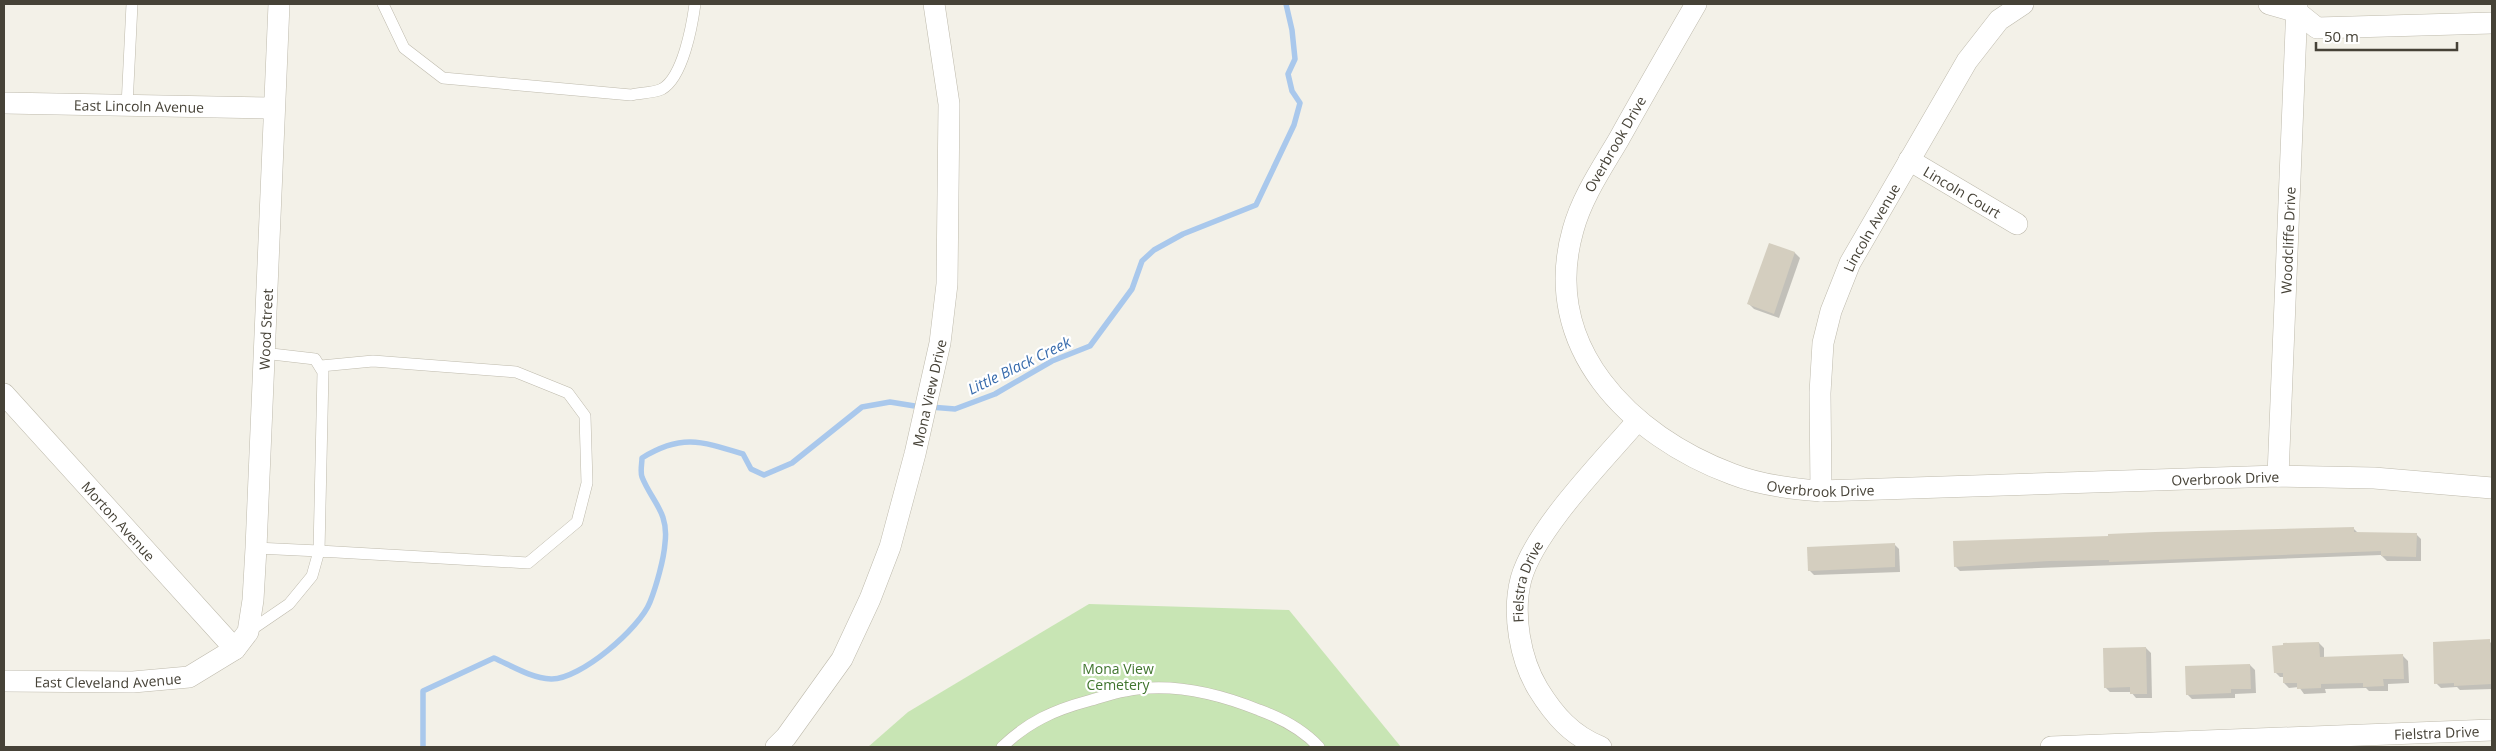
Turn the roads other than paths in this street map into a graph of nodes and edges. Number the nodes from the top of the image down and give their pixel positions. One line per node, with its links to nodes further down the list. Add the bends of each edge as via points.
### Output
1 (132, 4): 12 (lane)
2 (279, 4): 13 (street, Wood Street)
3 (383, 4): 4 (lane, via 404,48 443,78 631,95 662,89 679,68)
4 (695, 4)
5 (934, 4): 29 (street, Mona View Drive, via 949,104 949,219 940,343 890,548 870,599 842,659)
6 (1696, 4): 19 (street, Overbrook Drive, via 1580,206 1567,256 1569,302 1577,338 1592,369 1614,398)
7 (2023, 4): 14 (street, Lincoln Avenue, via 1999,20 1967,61)
8 (2269, 4): 9 (street)
9 (2297, 8): 10 (street, via 2317,28); 20 (street, Woodcliffe Drive)
10 (2492, 23)
11 (4, 103): 12 (street, East Lincoln Avenue)
12 (127, 106): 13 (street, East Lincoln Avenue)
13 (274, 108): 16 (street, Wood Street)
14 (1909, 160): 15 (street, Lincoln Court); 22 (street, Lincoln Avenue, via 1850,263 1831,311 1823,343 1820,393)
15 (2017, 224)
16 (263, 353): 17 (lane, via 316,359); 23 (street, Wood Street)
17 (321, 366): 24 (lane); 24 (lane, via 373,361 516,372 560,389 568,393 585,416 587,483 577,522 528,562)
18 (4, 394): 26 (street, Morton Avenue)
19 (1638, 420): 22 (street, Overbrook Drive, via 1703,462 1733,474 1793,489); 32 (street, Fielstra Drive, via 1563,508 1538,543 1522,579 1518,615 1530,676 1568,729)
20 (2278, 476): 21 (street, Overbrook Drive, via 2374,478); 22 (street, Overbrook Drive)
21 (2492, 488)
22 (1821, 491)
23 (256, 548): 24 (lane); 25 (street, Wood Street)
24 (319, 551): 25 (lane, via 312,576 289,604)
25 (248, 632): 26 (street, Wood Street)
26 (235, 649): 27 (street, East Cleveland Avenue, via 189,677 133,682)
27 (4, 681)
28 (2492, 730): 33 (street, Fielstra Drive)
29 (776, 747)
30 (1002, 747): 31 (lane, via 1034,721 1074,705 1125,691 1158,688 1196,691 1242,703 1284,720)
31 (1319, 747)
32 (1601, 747)
33 (2051, 747)

